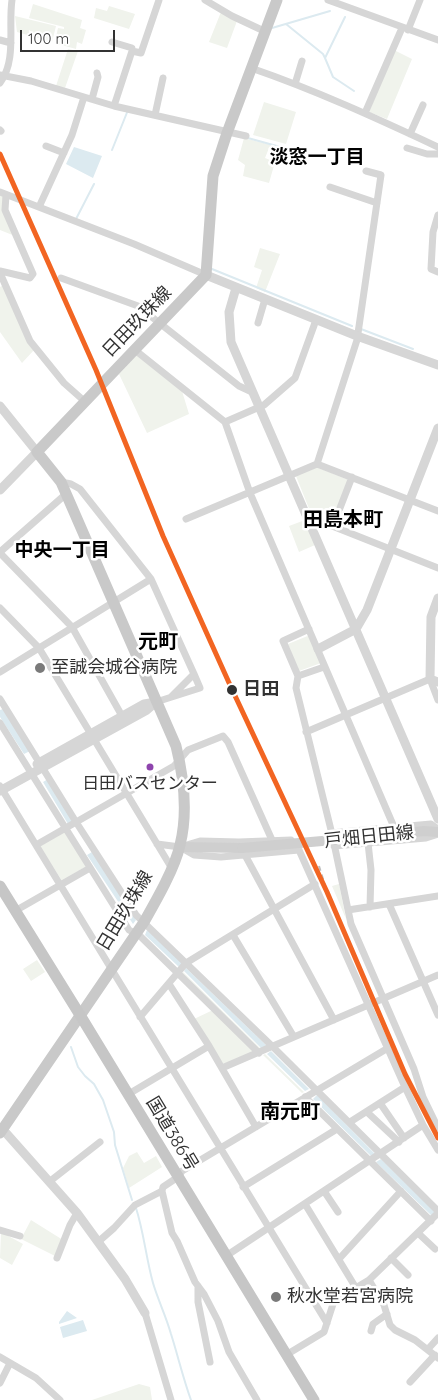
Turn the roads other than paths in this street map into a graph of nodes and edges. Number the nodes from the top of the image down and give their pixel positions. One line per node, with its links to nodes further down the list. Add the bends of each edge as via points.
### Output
1 (12, 0): 12 (street)
2 (159, 0): 13 (street, via 140,53)
3 (277, 0): 8 (main road)
4 (328, 0): 7 (street)
5 (420, 0): 7 (street)
6 (208, 1): 8 (street)
7 (405, 29): 10 (street); 25 (street)
8 (264, 31): 15 (main road)
9 (0, 40): 12 (street)
10 (438, 40)
11 (112, 42): 13 (street)
12 (11, 43): 17 (street)
13 (132, 50): 24 (street)
14 (302, 61): 20 (street)
15 (251, 68): 20 (street); 27 (main road)
16 (96, 73): 22 (street, via 98,77)
17 (3, 75): 19 (street); 21 (street)
18 (163, 78): 26 (street)
19 (0, 83)
20 (295, 84): 25 (street)
21 (84, 97): 22 (street); 33 (street)
22 (92, 99): 24 (street)
23 (423, 105): 28 (street)
24 (114, 106): 26 (street)
25 (366, 113): 28 (street)
26 (155, 115): 27 (street)
27 (227, 133): 29 (street); 43 (main road, via 212,186)
28 (410, 134): 31 (street)
29 (246, 136)
30 (46, 146): 33 (street)
31 (438, 147)
32 (407, 148): 34 (street)
33 (64, 153): 39 (street)
34 (438, 154)
35 (366, 170): 38 (street, via 381,176)
36 (330, 187): 38 (street)
37 (3, 194): 39 (street); 41 (street, via 5,210 33,274 30,278)
38 (377, 203): 50 (street)
39 (39, 207): 43 (street)
40 (438, 215): 42 (street, via 433,232 431,269)
41 (0, 272): 54 (street, via 30,341 64,383)
42 (438, 272)
43 (206, 275): 45 (street); 48 (main road, 日田玖珠線)
44 (61, 278): 48 (street, via 138,306)
45 (236, 288): 46 (street); 53 (street, via 229,312 231,342)
46 (265, 299): 47 (street); 49 (street)
47 (316, 320): 50 (street); 56 (street, via 295,378)
48 (159, 321): 51 (main road, 日田玖珠線); 53 (street, via 239,386); 54 (street)
49 (258, 323)
50 (357, 336): 52 (street); 61 (street)
51 (134, 350): 57 (street); 59 (main road, 日田玖珠線)
52 (438, 366)
53 (252, 392): 56 (street)
54 (82, 399): 59 (street, via 56,427)
55 (0, 406): 60 (street)
56 (260, 407): 57 (street); 62 (street)
57 (225, 422): 66 (street)
58 (438, 428): 68 (street)
59 (54, 434): 60 (main road, 日田玖珠線)
60 (37, 452): 64 (main road, 日田玖珠線); 65 (street)
61 (317, 464): 62 (street); 63 (street)
62 (289, 475): 66 (street); 71 (street)
63 (352, 477): 68 (street); 72 (street)
64 (61, 482): 67 (main road, 日田玖珠線); 76 (street, via 80,489)
65 (0, 490)
66 (250, 492): 70 (street); 82 (street)
67 (66, 494): 74 (street); 78 (main road, 日田玖珠線)
68 (410, 501): 69 (street); 73 (street)
69 (438, 511)
70 (186, 519)
71 (309, 521): 72 (street, via 317,520); 83 (street)
72 (333, 526): 73 (street)
73 (391, 550): 75 (street); 83 (street)
74 (0, 553): 81 (street)
75 (438, 568)
76 (151, 579): 78 (street); 88 (street)
77 (438, 598): 80 (street)
78 (114, 602): 81 (street); 95 (main road, 日田玖珠線)
79 (0, 608): 84 (street)
80 (434, 619): 90 (street)
81 (72, 627): 84 (street); 97 (street)
82 (309, 629): 85 (street); 89 (street, via 283,641)
83 (356, 629): 85 (street); 92 (street)
84 (39, 648): 87 (street); 100 (street)
85 (318, 649): 86 (street)
86 (324, 667): 89 (street); 96 (street)
87 (0, 672)
88 (194, 674): 91 (street); 91 (street, via 200,688)
89 (298, 676): 99 (street, via 296,688)
90 (434, 681): 92 (street); 94 (street)
91 (171, 697): 95 (street)
92 (386, 698): 96 (street); 106 (street)
93 (0, 699): 102 (street)
94 (438, 700)
95 (156, 702): 97 (street, via 144,704); 100 (street, via 147,710); 101 (main road, 日田玖珠線)
96 (345, 715): 99 (street); 108 (street)
97 (122, 716): 100 (street)
98 (0, 724): 103 (street)
99 (306, 732): 111 (street)
100 (92, 737): 102 (street); 105 (street)
101 (179, 759): 105 (street, via 174,766); 112 (street, via 188,750 222,736 228,742); 117 (main road, 日田玖珠線, via 184,792)
102 (42, 765): 103 (street); 107 (street)
103 (29, 771): 104 (street); 109 (street)
104 (1, 788): 115 (street)
105 (127, 793): 107 (street); 114 (street)
106 (438, 820)
107 (76, 822): 109 (street); 131 (street, via 136,915)
108 (394, 827): 110 (street, via 431,824); 111 (street)
109 (65, 828): 115 (street); 121 (street)
110 (438, 832): 113 (main road, 戸畑日田線, via 424,831)
111 (332, 833): 116 (street)
112 (272, 840): 117 (street, via 200,841); 118 (street, via 292,840)
113 (368, 840): 116 (street); 119 (main road, 戸畑日田線, bridge); 127 (street)
114 (157, 844): 117 (street); 120 (street)
115 (36, 845): 122 (street)
116 (334, 846): 129 (street)
117 (180, 847): 119 (main road, 戸畑日田線); 120 (main road, 日田玖珠線)
118 (299, 850): 119 (street); 123 (street)
119 (243, 852): 128 (street)
120 (171, 867): 131 (main road, 日田玖珠線)
121 (90, 868): 122 (street); 132 (street)
122 (60, 884): 130 (street); 135 (street)
123 (315, 884): 128 (street); 141 (street)
124 (0, 886): 130 (highway, 国道386号)
125 (438, 896): 126 (street)
126 (389, 904): 127 (street); 138 (street)
127 (370, 907): 129 (street)
128 (274, 909): 133 (street); 145 (street)
129 (348, 910): 140 (street)
130 (15, 911): 142 (highway, 国道386号)
131 (144, 922): 132 (main road, 日田玖珠線); 134 (street)
132 (135, 933): 135 (main road, 日田玖珠線); 136 (street)
133 (233, 935): 134 (street); 146 (street)
134 (186, 962): 136 (street); 148 (street)
135 (110, 968): 142 (main road, 日田玖珠線); 144 (street)
136 (178, 972): 139 (street); 150 (street)
137 (438, 975): 138 (street)
138 (423, 982): 140 (street); 143 (street)
139 (169, 984): 144 (street); 147 (street)
140 (383, 999): 141 (street); 162 (street)
141 (368, 1006): 145 (street); 149 (street)
142 (80, 1015): 155 (highway, 国道386号); 164 (main road, 日田玖珠線)
143 (438, 1015)
144 (140, 1017): 151 (street)
145 (334, 1020): 146 (street)
146 (294, 1037): 148 (street)
147 (209, 1046): 151 (street); 152 (street)
148 (273, 1046): 150 (street); 154 (street)
149 (388, 1048): 153 (street); 154 (street)
150 (259, 1053): 152 (street)
151 (171, 1068): 155 (street); 167 (street)
152 (222, 1068): 161 (street)
153 (405, 1087): 157 (street); 160 (street)
154 (317, 1090): 156 (street); 159 (street)
155 (127, 1095): 171 (highway, 国道386号)
156 (305, 1097): 161 (street); 163 (street)
157 (380, 1103): 158 (street); 165 (street)
158 (367, 1112): 159 (street); 165 (street)
159 (350, 1122): 169 (street)
160 (423, 1125): 165 (street); 168 (street)
161 (256, 1127): 167 (street)
162 (438, 1128)
163 (337, 1129): 170 (street); 173 (street)
164 (0, 1131): 172 (street, via 6,1133)
165 (401, 1140): 169 (street)
166 (100, 1142): 172 (street)
167 (220, 1149): 171 (street, via 182,1171); 173 (street)
168 (438, 1150)
169 (381, 1154): 170 (street); 179 (street)
170 (370, 1161): 175 (street); 176 (street)
171 (178, 1177): 174 (street); 188 (highway, 国道386号)
172 (49, 1182): 180 (street)
173 (243, 1187): 182 (street)
174 (162, 1191): 186 (street, via 135,1205); 194 (street, via 172,1233)
175 (324, 1191): 177 (street); 178 (street)
176 (401, 1192): 181 (street); 191 (street)
177 (305, 1204): 182 (street); 191 (street)
178 (338, 1212)
179 (438, 1212): 181 (street)
180 (78, 1213): 186 (street); 189 (street)
181 (431, 1221): 184 (street)
182 (268, 1228): 188 (street); 198 (street)
183 (0, 1230): 185 (street)
184 (418, 1233): 187 (street); 190 (street)
185 (20, 1236)
186 (98, 1242): 196 (street)
187 (435, 1250)
188 (226, 1256): 202 (highway, 国道386号)
189 (57, 1258)
190 (391, 1258): 192 (street); 193 (street)
191 (338, 1259): 195 (street)
192 (408, 1275)
193 (368, 1280): 195 (street); 197 (street)
194 (198, 1286): 205 (street); 211 (street)
195 (356, 1288): 198 (street, via 334,1301)
196 (145, 1313): 210 (street)
197 (387, 1314): 199 (street, via 372,1324); 201 (street, via 395,1330)
198 (327, 1323): 202 (street, via 324,1332)
199 (371, 1331)
200 (438, 1338): 201 (street)
201 (428, 1349): 203 (street)
202 (286, 1355): 212 (highway, 国道386号)
203 (436, 1356): 207 (street)
204 (0, 1358): 206 (street)
205 (210, 1362)
206 (10, 1363): 208 (street); 209 (street, via 36,1378)
207 (410, 1382)
208 (0, 1383)
209 (60, 1400)
210 (171, 1400)
211 (257, 1400)
212 (314, 1400)

